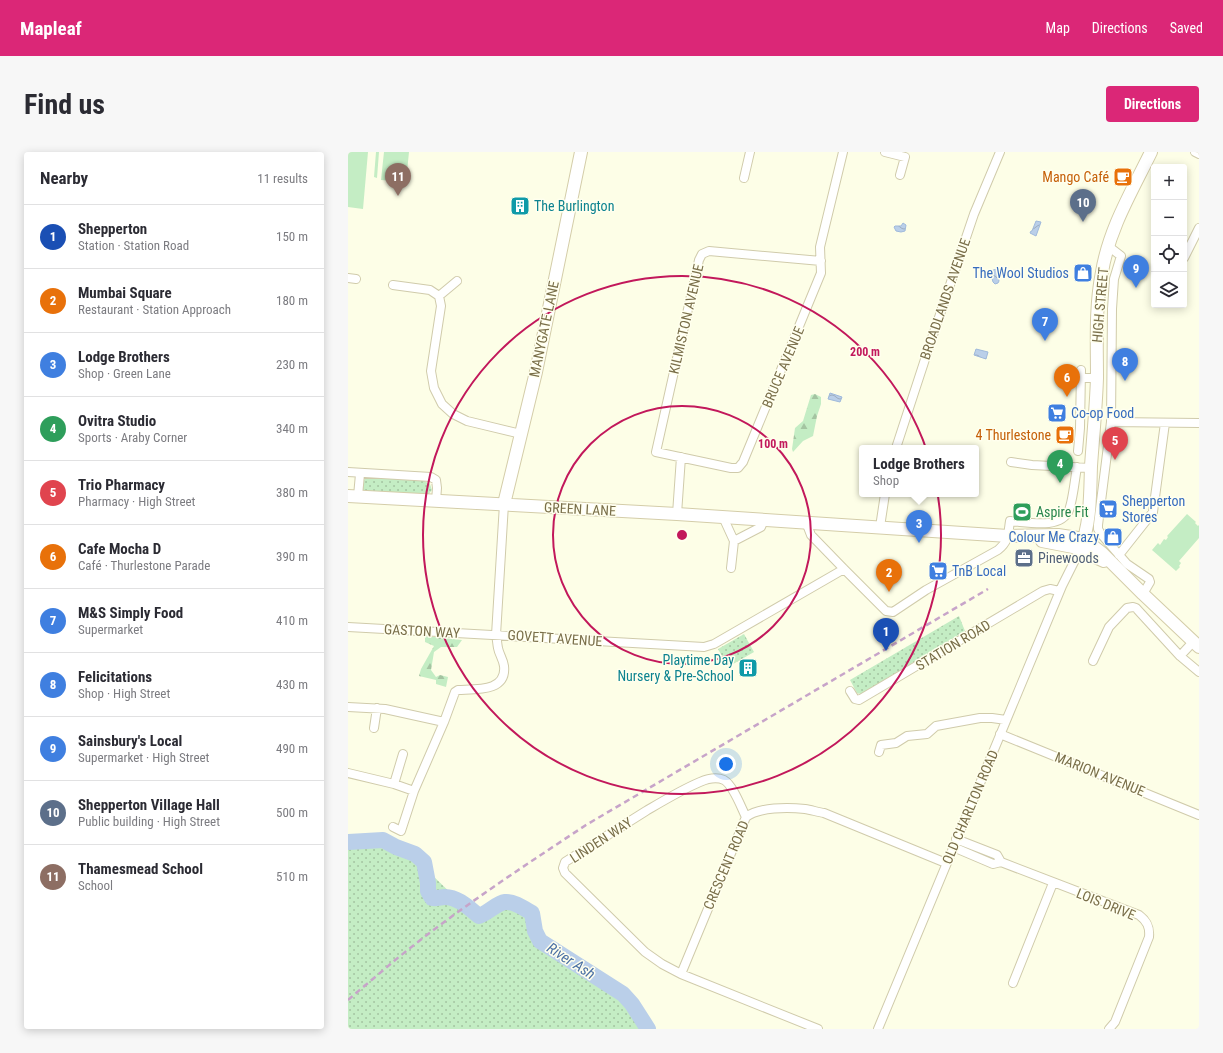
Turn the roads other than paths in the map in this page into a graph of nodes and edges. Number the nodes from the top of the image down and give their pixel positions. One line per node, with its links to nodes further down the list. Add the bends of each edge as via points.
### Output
1 (581, 152): 24 (main road, MANYGATE LANE)
2 (750, 152): 10 (street)
3 (843, 152): 14 (street, BRUCE AVENUE, via 820,247)
4 (885, 152): 9 (street, via 905,157)
5 (1000, 152): 25 (street, BROADLANDS AVENUE, via 974,214)
6 (1151, 152): 12 (main road, HIGH STREET, via 1116,222)
7 (1195, 152): 8 (street)
8 (1199, 154)
9 (900, 175)
10 (744, 178)
11 (1199, 228): 13 (street)
12 (1108, 246): 18 (main road, HIGH STREET, via 1098,299); 19 (street, via 1121,256 1114,279 1112,308)
13 (1187, 252)
14 (821, 261): 27 (street, BRUCE AVENUE, via 821,273 743,462 738,468 730,468); 27 (street, KILMISTON AVENUE, via 709,251 702,254 656,452)
15 (457, 281): 17 (street)
16 (393, 286): 17 (street, via 430,290)
17 (439, 296): 24 (street, via 441,306 431,371 434,388 442,404 467,421)
18 (1097, 378): 22 (street, via 1081,374); 23 (main road, HIGH STREET)
19 (1111, 422): 21 (street); 45 (street, via 1098,529)
20 (1199, 422): 21 (street)
21 (1165, 423): 45 (street, via 1153,512)
22 (1080, 428): 23 (street); 26 (street)
23 (1095, 429): 30 (main road, HIGH STREET)
24 (521, 434): 36 (main road, MANYGATE LANE)
25 (897, 445)
26 (1078, 451)
27 (681, 457): 37 (street)
28 (1011, 462): 29 (street)
29 (1077, 467): 30 (street); 42 (street, via 1069,510 1063,518 1045,523 1010,521)
30 (1091, 468): 44 (main road, HIGH STREET)
31 (348, 472): 32 (street)
32 (360, 474): 33 (street, GREEN LANE); 35 (street, via 431,477 437,483)
33 (353, 496): 35 (main road, GREEN LANE)
34 (885, 497): 41 (street)
35 (436, 501): 36 (main road, GREEN LANE)
36 (504, 504): 37 (main road, GREEN LANE); 52 (street, GOVETT AVENUE)
37 (677, 514): 38 (main road, GREEN LANE)
38 (723, 517): 39 (main road, GREEN LANE); 43 (street)
39 (764, 520): 40 (main road, GREEN LANE); 43 (street, via 761,526)
40 (806, 522): 41 (main road, GREEN LANE); 47 (street, via 811,535)
41 (880, 527): 42 (main road, GREEN LANE)
42 (1008, 536): 44 (main road, GREEN LANE, via 1058,535); 47 (street, via 998,550 926,590 893,612 886,611)
43 (734, 541): 46 (street)
44 (1078, 543): 48 (street, OLD CHARLTON ROAD); 49 (main road, GREEN LANE, via 1121,573)
45 (1119, 555): 49 (street, via 1127,564 1149,578)
46 (731, 568)
47 (844, 569): 52 (street, GOVETT AVENUE, via 714,644 704,647)
48 (1060, 588): 57 (street, STATION ROAD, via 1043,591 859,700 855,699); 60 (street, OLD CHARLTON ROAD)
49 (1146, 598): 50 (street); 53 (main road, GREEN LANE)
50 (1138, 611): 54 (street); 55 (street, via 1136,608 1127,608 1109,627)
51 (348, 627): 52 (street, GASTON WAY)
52 (496, 635): 61 (street, via 504,666 502,678 490,688 455,692)
53 (1196, 645): 54 (street)
54 (1180, 656): 56 (street)
55 (1093, 661)
56 (1199, 672)
57 (850, 691)
58 (348, 707): 59 (street)
59 (377, 708): 61 (street); 62 (street)
60 (1006, 720): 63 (street, OLD CHARLTON ROAD); 64 (street, via 980,718 936,726 927,734 907,736 896,743 881,745)
61 (444, 722): 68 (street)
62 (374, 728)
63 (1000, 734): 69 (street, MARION AVENUE); 72 (street, OLD CHARLTON ROAD)
64 (879, 752)
65 (403, 754): 67 (street)
66 (348, 773): 67 (street)
67 (394, 784): 68 (street)
68 (414, 791): 71 (street, via 401,831)
69 (1199, 815)
70 (746, 817): 75 (street, CRESCENT ROAD, via 758,810 785,808 824,813); 77 (street, CRESCENT ROAD); 77 (street, LINDEN WAY, via 730,785 724,780 708,779 665,800 565,862 565,873 645,952)
71 (393, 827)
72 (956, 839): 73 (street, OLD CHARLTON ROAD); 74 (street, LOIS DRIVE, via 997,855)
73 (953, 847): 74 (street, LOIS DRIVE, via 994,864); 75 (street, OLD CHARLTON ROAD)
74 (1001, 862): 76 (street, LOIS DRIVE)
75 (946, 863): 80 (street, OLD CHARLTON ROAD)
76 (1053, 883): 78 (street); 81 (street, LOIS DRIVE, via 1138,915 1150,930 1115,1022)
77 (681, 974): 79 (street)
78 (1013, 983)
79 (818, 1029)
80 (878, 1029)
81 (1109, 1029)

